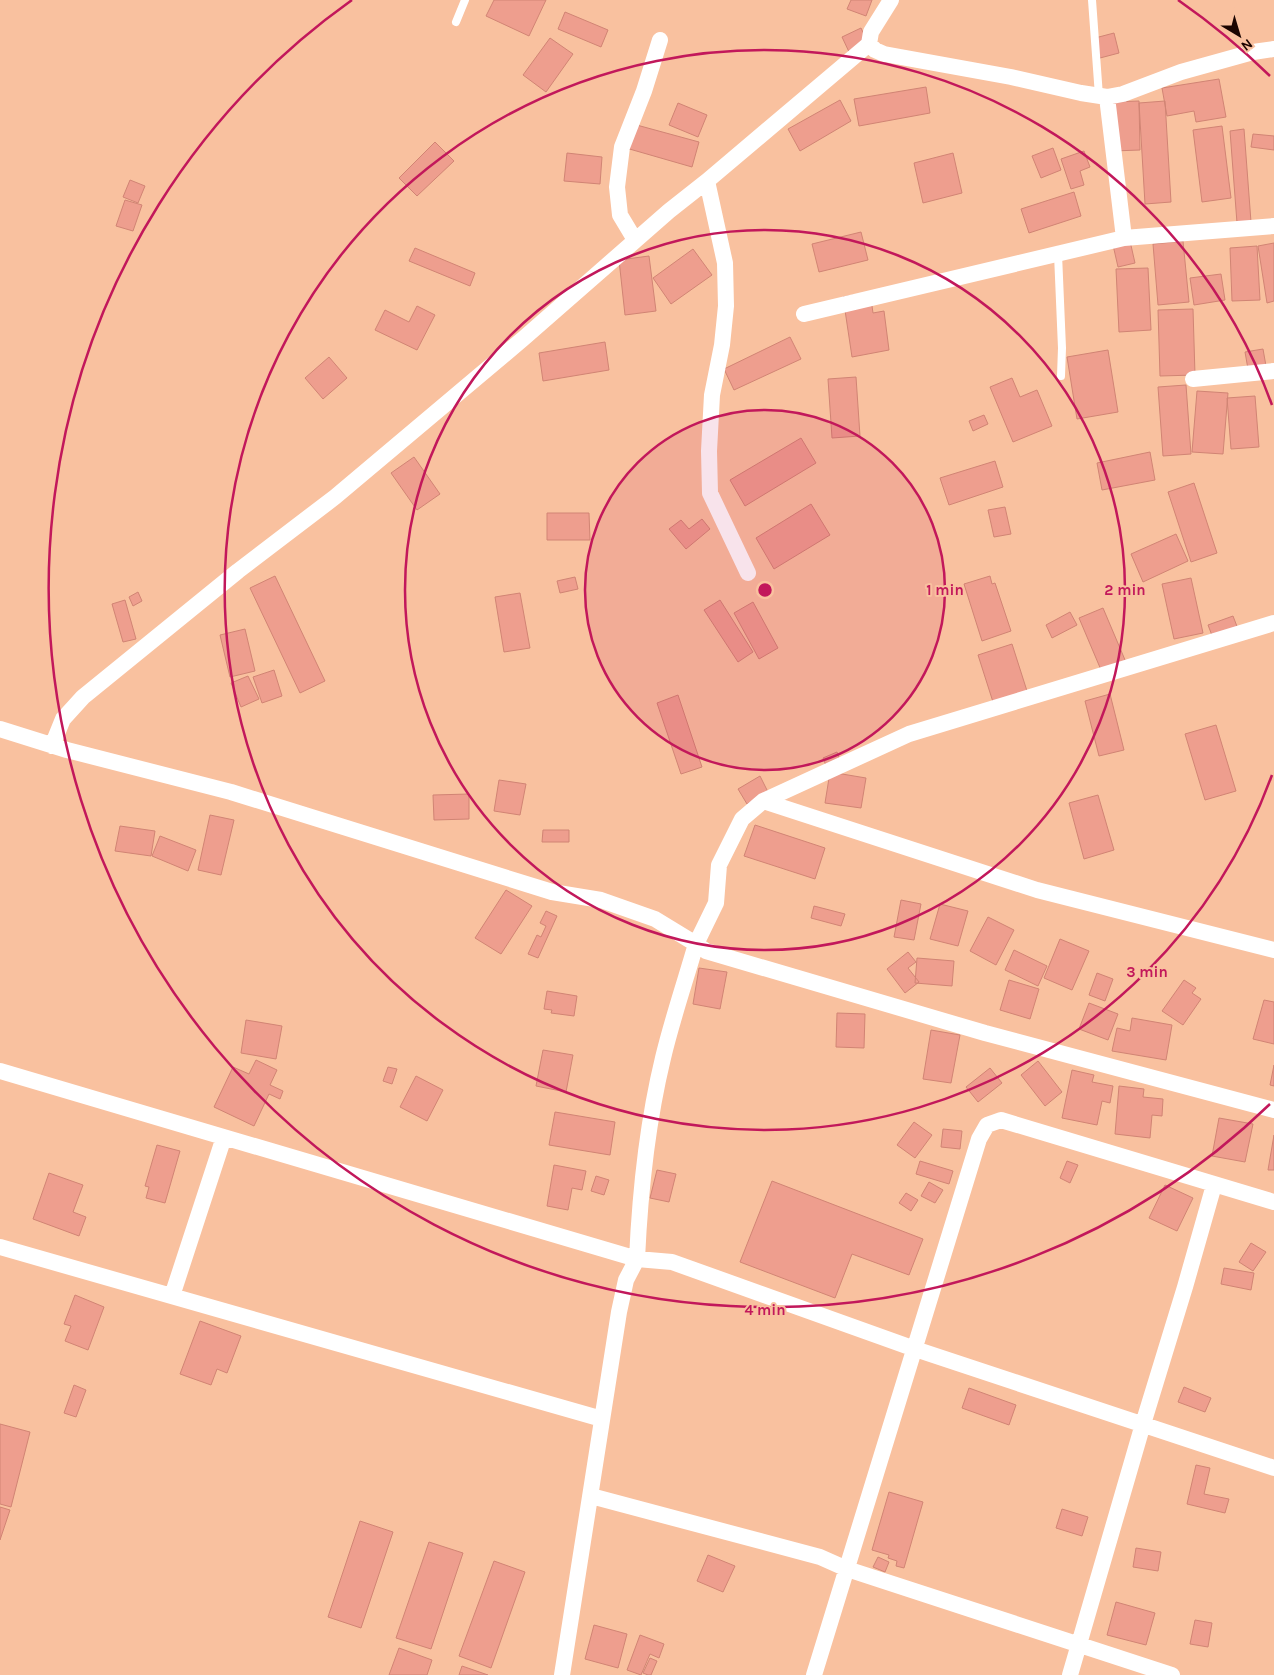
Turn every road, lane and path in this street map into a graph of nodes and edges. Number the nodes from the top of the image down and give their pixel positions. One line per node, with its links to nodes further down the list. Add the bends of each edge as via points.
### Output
1 (465, 0): 4 (lane)
2 (891, 0): 6 (street, via 871,32)
3 (1092, 0): 8 (lane)
4 (456, 22)
5 (660, 40): 12 (street, via 622,147 617,187 620,215)
6 (869, 44): 8 (street, via 884,54 1011,76); 9 (street)
7 (1274, 49): 8 (street, via 1180,72 1123,94)
8 (1103, 97): 11 (street)
9 (707, 182): 12 (street); 18 (street, via 725,263 726,306 712,395 710,493)
10 (1274, 226): 11 (street)
11 (1124, 238): 13 (street)
12 (636, 240): 21 (street, via 335,497 83,697 63,719)
13 (1058, 254): 14 (street); 16 (lane)
14 (804, 314)
15 (1274, 371): 17 (street)
16 (1061, 376)
17 (1193, 379)
18 (748, 573)
19 (1274, 623): 22 (street, via 909,734)
20 (0, 729): 21 (street)
21 (52, 746): 23 (street, via 231,792 552,892 601,900 655,919)
22 (763, 801): 23 (street, via 742,819 719,865 716,903); 24 (street, via 1037,890)
23 (696, 944): 26 (street, via 706,951 985,1034); 31 (street, via 663,1058 645,1157)
24 (1274, 950)
25 (0, 1070): 27 (street)
26 (1274, 1110)
27 (224, 1137): 31 (street); 32 (street)
28 (1214, 1185): 29 (street); 33 (street, via 1001,1120 987,1125 979,1139); 35 (street)
29 (1274, 1202)
30 (0, 1247): 32 (street)
31 (637, 1259): 33 (street, via 672,1262); 34 (street, via 622,1296)
32 (172, 1296): 34 (street)
33 (915, 1349): 35 (street); 38 (street)
34 (602, 1419): 37 (street)
35 (1143, 1424): 36 (street); 39 (street)
36 (1274, 1468)
37 (590, 1496): 38 (street, via 820,1557); 40 (street)
38 (846, 1569): 39 (street); 41 (street)
39 (1080, 1645): 42 (street); 43 (street)
40 (562, 1675)
41 (814, 1675)
42 (1070, 1675)
43 (1172, 1675)

